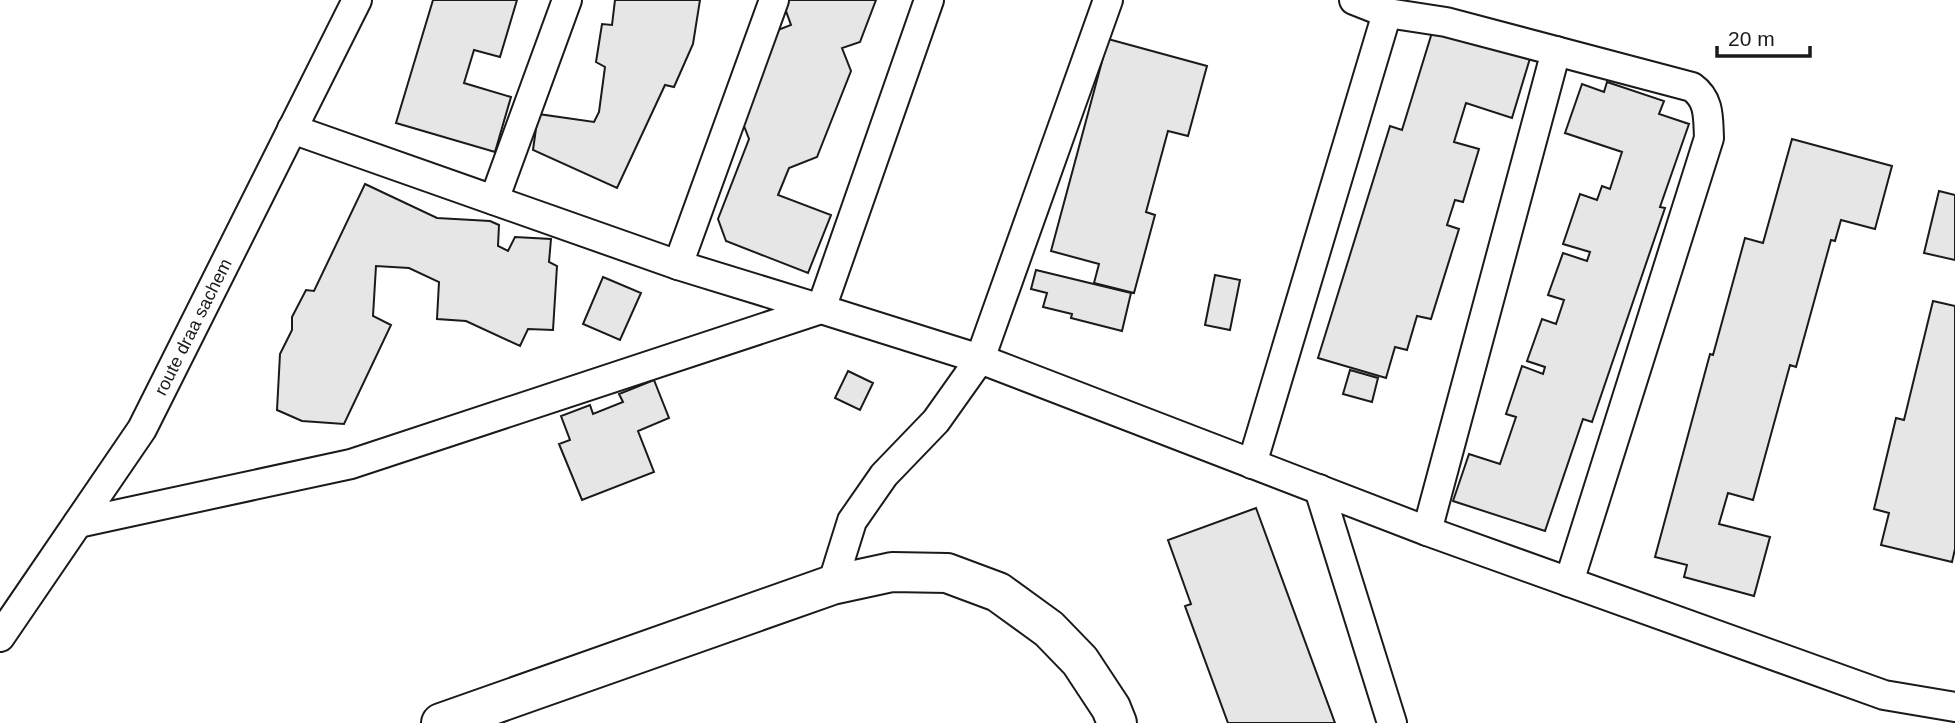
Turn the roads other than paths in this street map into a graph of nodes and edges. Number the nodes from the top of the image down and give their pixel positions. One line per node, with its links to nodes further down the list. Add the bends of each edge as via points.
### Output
1 (357, 0): 9 (street, route draa sachem)
2 (567, 0): 10 (street)
3 (774, 0): 11 (street)
4 (929, 0): 12 (street)
5 (1108, 0): 13 (street)
6 (1354, 0): 7 (street)
7 (1387, 13): 8 (street, via 1446,22); 14 (street)
8 (1556, 51): 17 (street); 18 (street, via 1692,87 1702,94 1708,109 1709,138)
9 (292, 129): 10 (street); 16 (street, route draa sachem, via 142,429)
10 (495, 200): 11 (street)
11 (678, 265): 12 (street)
12 (821, 309): 13 (street); 16 (street, via 351,464)
13 (980, 359): 14 (street); 19 (street, via 936,421 884,475 852,521)
14 (1252, 464): 15 (street)
15 (1319, 489): 17 (street); 24 (street)
16 (78, 523): 20 (street, route draa sachem)
17 (1427, 531): 18 (street)
18 (1569, 582): 21 (street, via 1884,695)
19 (832, 585): 22 (main road); 23 (main road, via 892,572 947,573 998,592 1049,629 1080,661)
20 (0, 637)
21 (1955, 707)
22 (441, 723)
23 (1117, 723)
24 (1392, 723)

